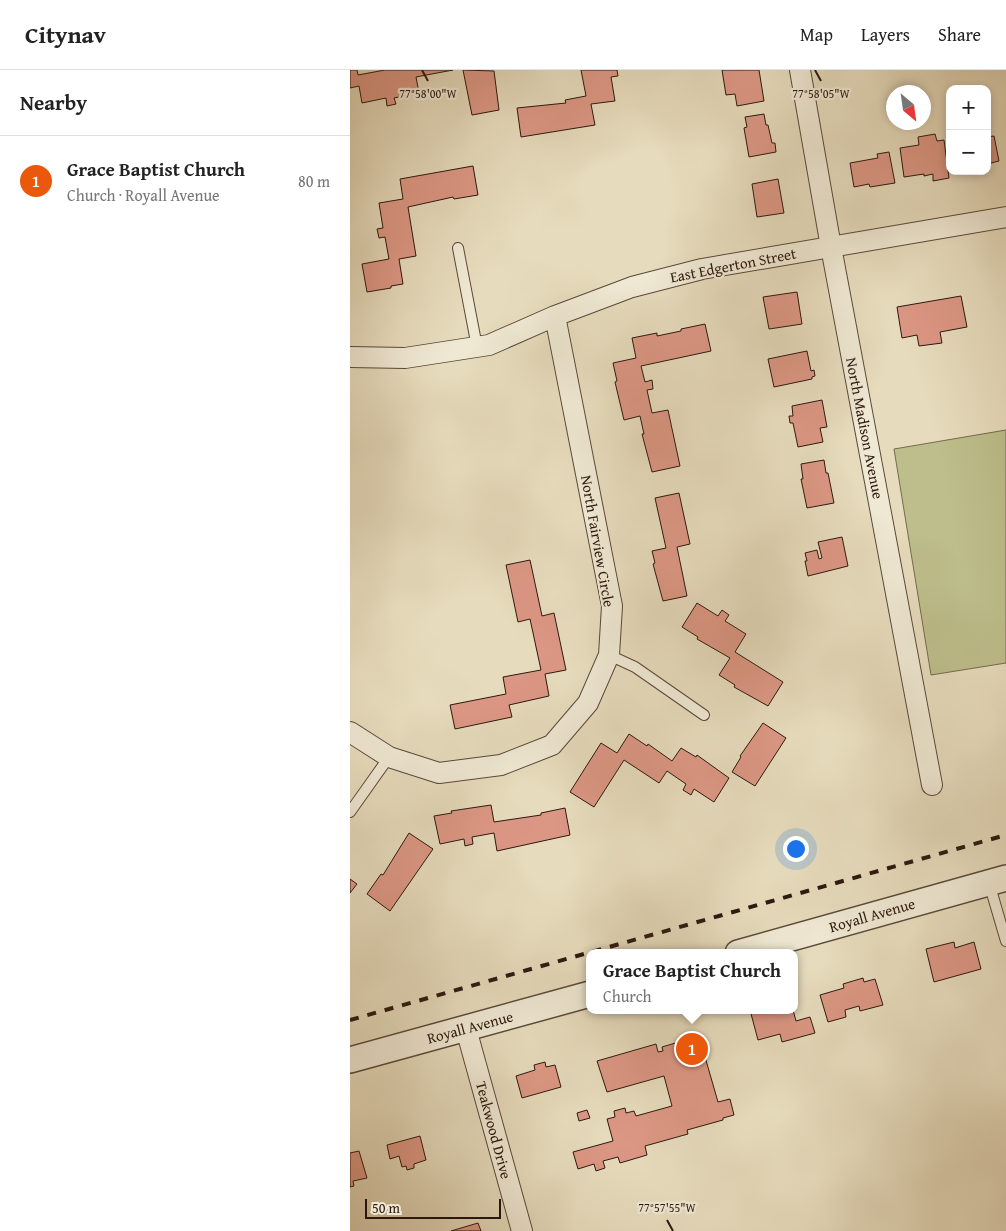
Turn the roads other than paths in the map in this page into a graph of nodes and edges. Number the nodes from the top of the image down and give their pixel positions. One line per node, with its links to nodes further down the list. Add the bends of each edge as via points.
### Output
1 (800, 70): 3 (street, North Madison Avenue)
2 (1006, 217): 3 (street, East Edgerton Street)
3 (831, 247): 5 (street, East Edgerton Street, via 702,268 632,287); 12 (street, North Madison Avenue)
4 (458, 248): 6 (lane)
5 (555, 316): 6 (street, East Edgerton Street, via 489,345); 8 (street, North Fairview Circle, via 612,606)
6 (477, 347): 7 (street, East Edgerton Street, via 405,358)
7 (350, 357)
8 (609, 655): 9 (lane, via 635,667); 11 (street, North Fairview Circle, via 588,703 552,745 501,766 439,772)
9 (704, 715)
10 (350, 732): 11 (street, North Fairview Circle)
11 (389, 757): 13 (lane)
12 (932, 785)
13 (350, 812)
14 (997, 880): 15 (lane); 17 (street, Royall Avenue)
15 (1004, 924): 16 (lane)
16 (1006, 942)
17 (752, 949)
18 (586, 995): 19 (street, Royall Avenue)
19 (466, 1028): 20 (street, Royall Avenue); 21 (street, Teakwood Drive)
20 (350, 1060)
21 (522, 1231)

